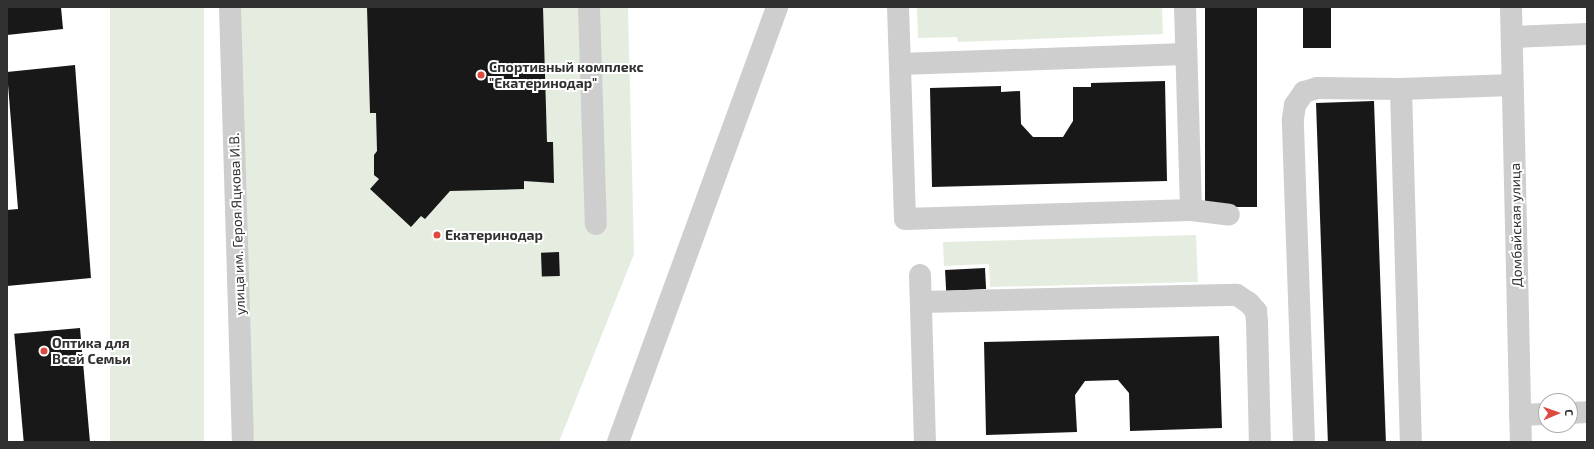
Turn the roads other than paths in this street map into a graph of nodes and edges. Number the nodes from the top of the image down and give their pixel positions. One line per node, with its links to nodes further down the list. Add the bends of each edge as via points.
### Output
1 (230, 7): 20 (street, улица им. Героя Яцкова И.В.)
2 (589, 7): 15 (street)
3 (777, 7): 21 (street)
4 (898, 7): 10 (street)
5 (1185, 7): 9 (street)
6 (1511, 7): 8 (street, Домбайская улица)
7 (1587, 34): 8 (street)
8 (1512, 37): 11 (street, Домбайская улица)
9 (1186, 54): 10 (street); 13 (street)
10 (900, 64): 13 (street, via 905,219)
11 (1512, 85): 12 (street); 19 (street, Домбайская улица)
12 (1401, 88): 24 (street, via 1317,88 1304,92 1295,105 1293,127); 25 (street)
13 (1191, 210): 14 (street)
14 (1229, 215)
15 (596, 224)
16 (920, 275): 17 (street)
17 (921, 302): 22 (street); 23 (street, via 1237,295 1252,307 1257,322)
18 (1538, 414): 19 (street)
19 (1520, 415): 26 (street, Домбайская улица)
20 (243, 442)
21 (618, 442)
22 (924, 442)
23 (1260, 442)
24 (1304, 442)
25 (1411, 442)
26 (1521, 442)

